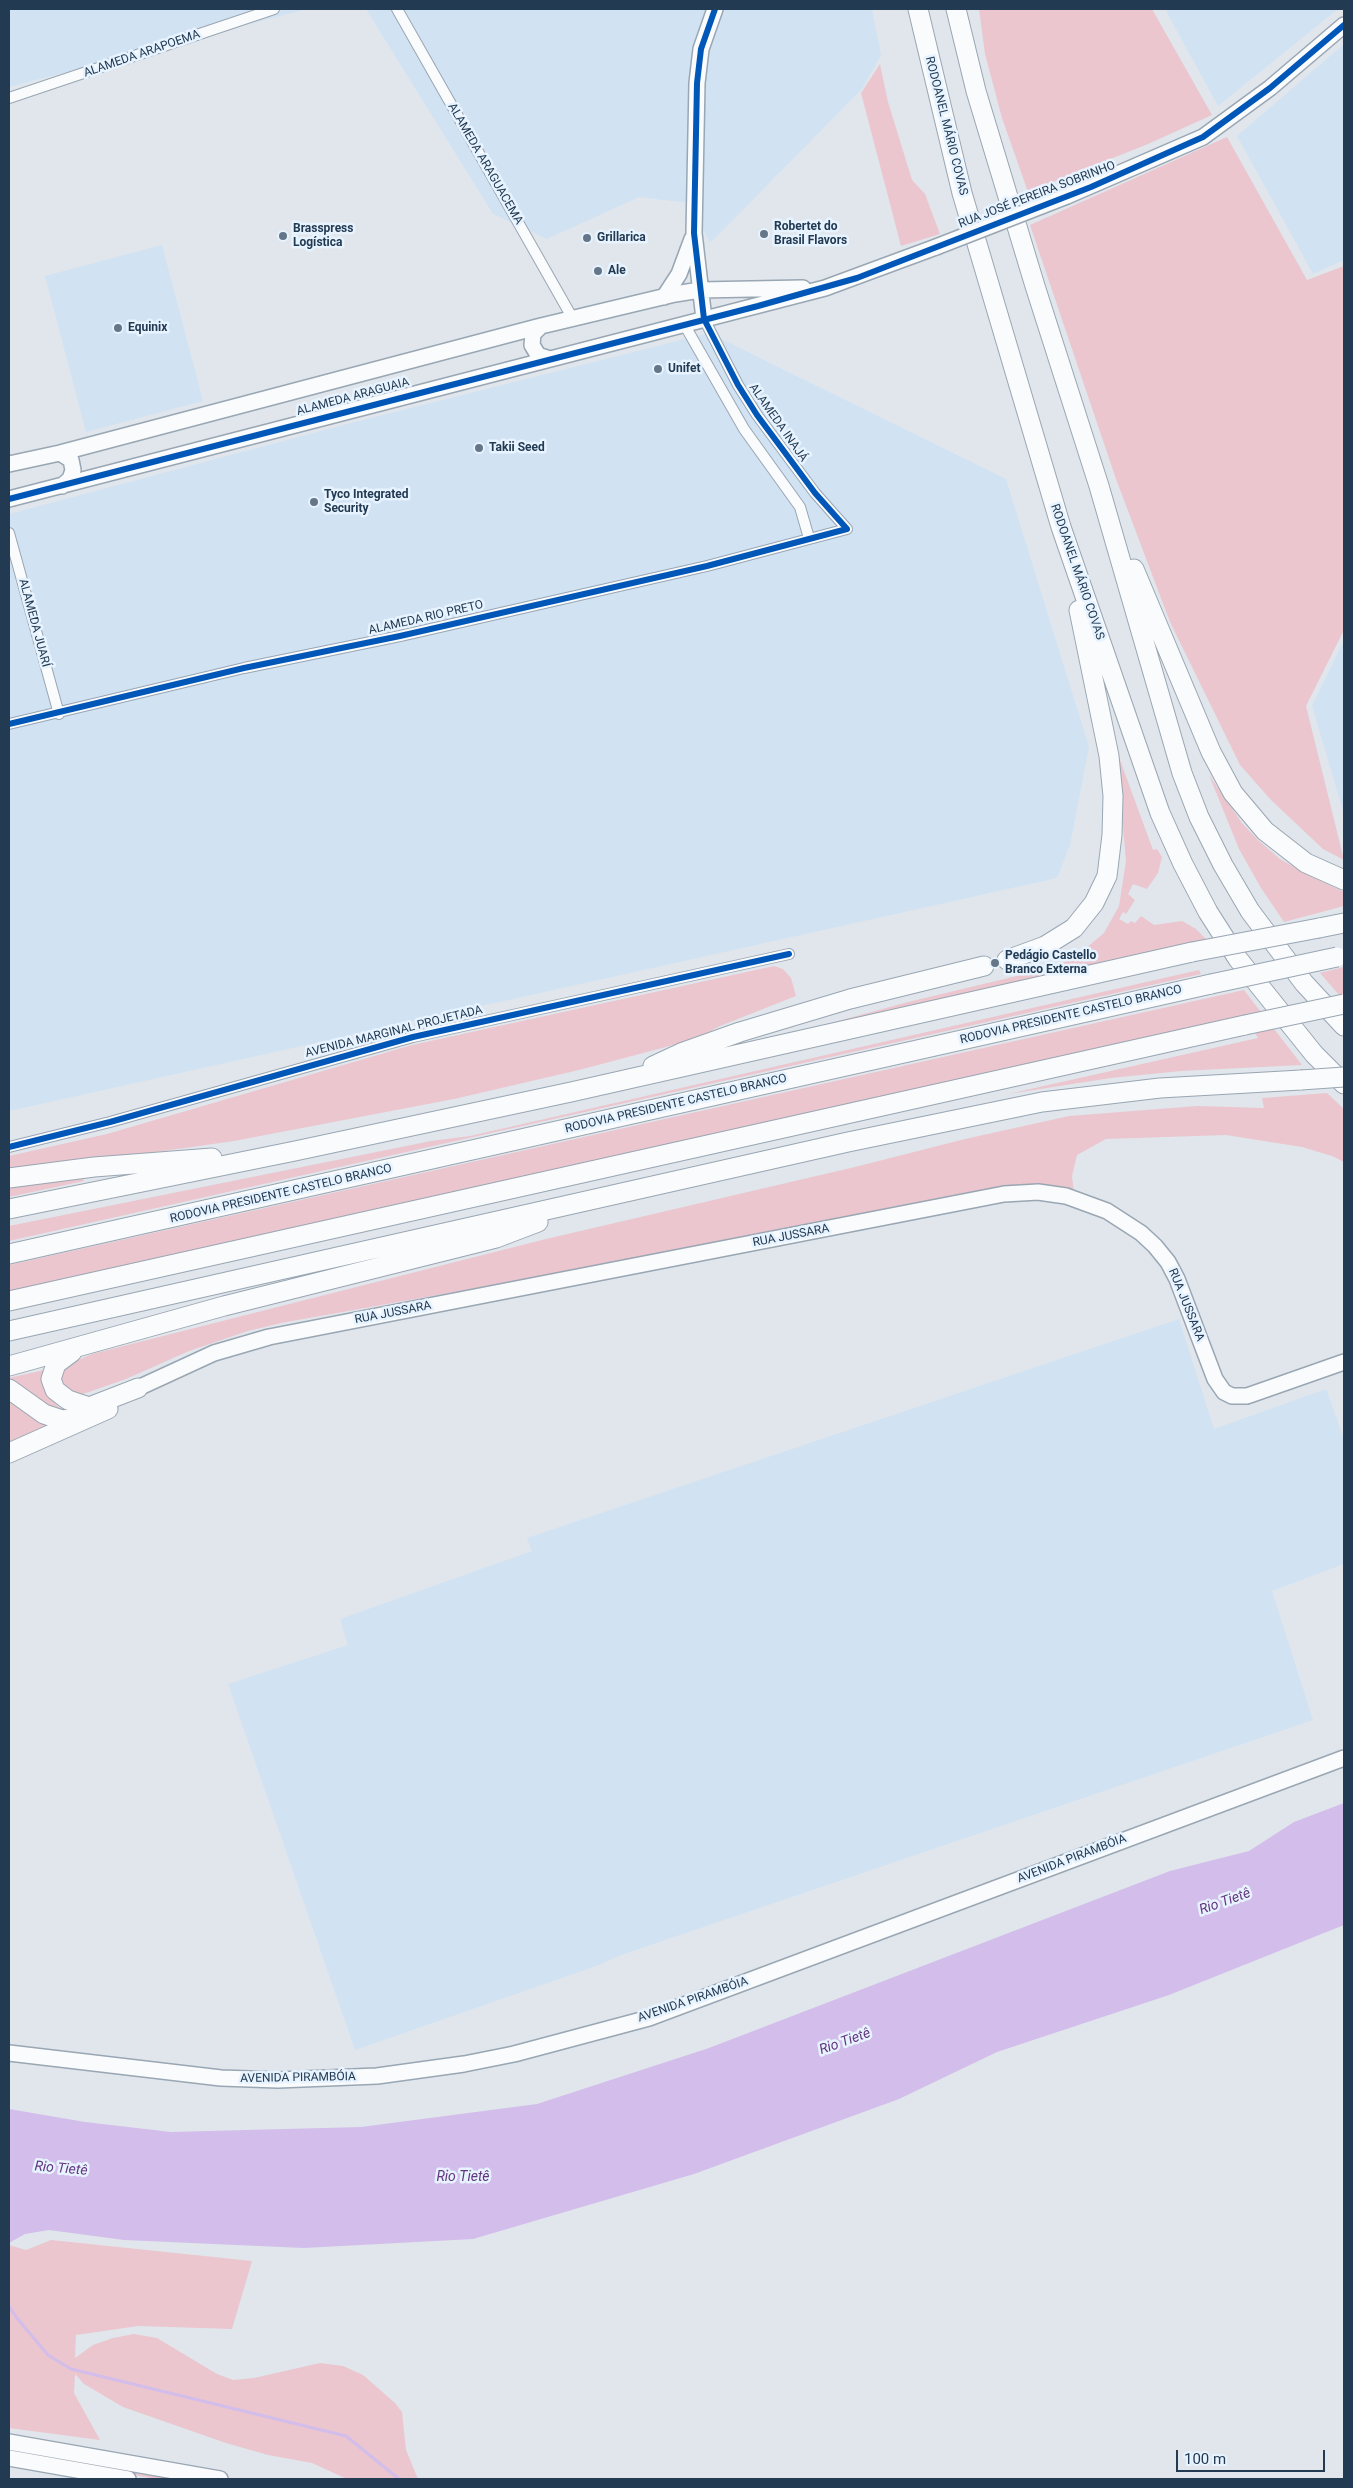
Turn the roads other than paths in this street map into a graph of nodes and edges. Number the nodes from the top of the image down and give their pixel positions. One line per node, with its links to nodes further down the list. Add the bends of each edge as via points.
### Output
1 (274, 9): 7 (street, ALAMEDA ARAPOEMA)
2 (397, 9): 12 (street, ALAMEDA ARAGUACEMA)
3 (716, 9): 8 (main road, via 698,64)
4 (918, 9): 24 (highway, RODOANEL MÁRIO COVAS, via 962,193)
5 (956, 9): 22 (highway, via 1007,196)
6 (1344, 25): 9 (main road, RUA JOSÉ PEREIRA SOBRINHO, bridge, via 1270,88 1203,137 1067,196)
7 (9, 98)
8 (694, 233): 10 (main road); 11 (main road, via 679,274)
9 (825, 288): 10 (main road, RUA JOSÉ PEREIRA SOBRINHO); 13 (main road, RUA JOSÉ PEREIRA SOBRINHO)
10 (700, 290): 11 (main road, ALAMEDA ARAGUAIA); 13 (main road)
11 (664, 297): 12 (main road, ALAMEDA ARAGUAIA)
12 (573, 319): 15 (main road, ALAMEDA ARAGUAIA)
13 (704, 319): 14 (main road, ALAMEDA ARAGUAIA); 25 (street, ALAMEDA INAJÁ, via 757,415 815,493)
14 (684, 324): 16 (main road, ALAMEDA ARAGUAIA); 27 (street, via 744,429 800,506)
15 (541, 326): 16 (main road, via 533,334 532,345 538,355); 17 (main road, ALAMEDA ARAGUAIA)
16 (550, 359): 20 (main road, ALAMEDA ARAGUAIA)
17 (84, 446): 18 (main road, ALAMEDA ARAGUAIA); 20 (main road, via 79,452 78,463)
18 (60, 453): 19 (main road, ALAMEDA ARAGUAIA); 21 (main road, via 71,460 73,470 70,479)
19 (9, 464)
20 (90, 478): 21 (main road, ALAMEDA ARAGUAIA)
21 (62, 486): 23 (main road, ALAMEDA ARAGUAIA)
22 (1098, 486): 30 (highway, via 1211,752 1233,793 1265,832 1306,863); 37 (highway, via 1182,773 1199,817 1250,911 1304,984)
23 (9, 499)
24 (1061, 526): 34 (highway, via 1109,756 1113,796 1110,858 1101,891 1074,928 1046,946); 40 (highway, RODOANEL MÁRIO COVAS, via 1160,813 1183,864 1208,912 1238,958 1314,1054)
25 (847, 529): 27 (street, ALAMEDA RIO PRETO)
26 (9, 533): 28 (street, ALAMEDA JUARÍ)
27 (809, 538): 28 (street, ALAMEDA RIO PRETO, via 707,566 244,668)
28 (58, 714): 29 (street, ALAMEDA RIO PRETO)
29 (9, 724)
30 (1344, 880)
31 (1344, 923): 39 (highway, bridge, via 1192,952)
32 (789, 954): 41 (street, AVENIDA MARGINAL PROJETADA, via 413,1037)
33 (1341, 956): 46 (highway, RODOVIA PRESIDENTE CASTELO BRANCO, bridge)
34 (1007, 960)
35 (984, 966): 39 (highway, via 850,999 740,1032 681,1053)
36 (1344, 1004): 48 (highway, bridge)
37 (1344, 1026)
38 (1344, 1077): 44 (highway, bridge, via 1160,1088 1042,1102)
39 (633, 1078): 42 (highway)
40 (1344, 1084)
41 (9, 1147)
42 (295, 1151): 43 (highway, via 94,1167); 45 (highway)
43 (9, 1178)
44 (577, 1203): 47 (highway); 51 (highway, via 496,1238 224,1306)
45 (9, 1209)
46 (9, 1254)
47 (175, 1294): 49 (highway, via 135,1297); 50 (highway)
48 (9, 1301)
49 (9, 1320)
50 (9, 1331)
51 (81, 1347): 53 (highway); 54 (highway, via 66,1356 53,1370 52,1384 61,1396 89,1407)
52 (1344, 1362): 54 (main road, RUA JUSSARA, via 1247,1396 1232,1396 1224,1392 1215,1379 1177,1279 1155,1246 1107,1211 1066,1196 1038,1192 1004,1194 269,1337 214,1353)
53 (9, 1366)
54 (138, 1388): 56 (highway, via 118,1405)
55 (9, 1390): 56 (highway, via 49,1416 62,1420)
56 (91, 1417): 57 (highway)
57 (9, 1453)
58 (1344, 1758): 59 (main road, AVENIDA PIRAMBÓIA, via 649,2018 514,2054 377,2076 278,2080 221,2078)
59 (9, 2053)
60 (9, 2442): 63 (main road)
61 (9, 2458): 62 (main road)
62 (128, 2479)
63 (220, 2479)

